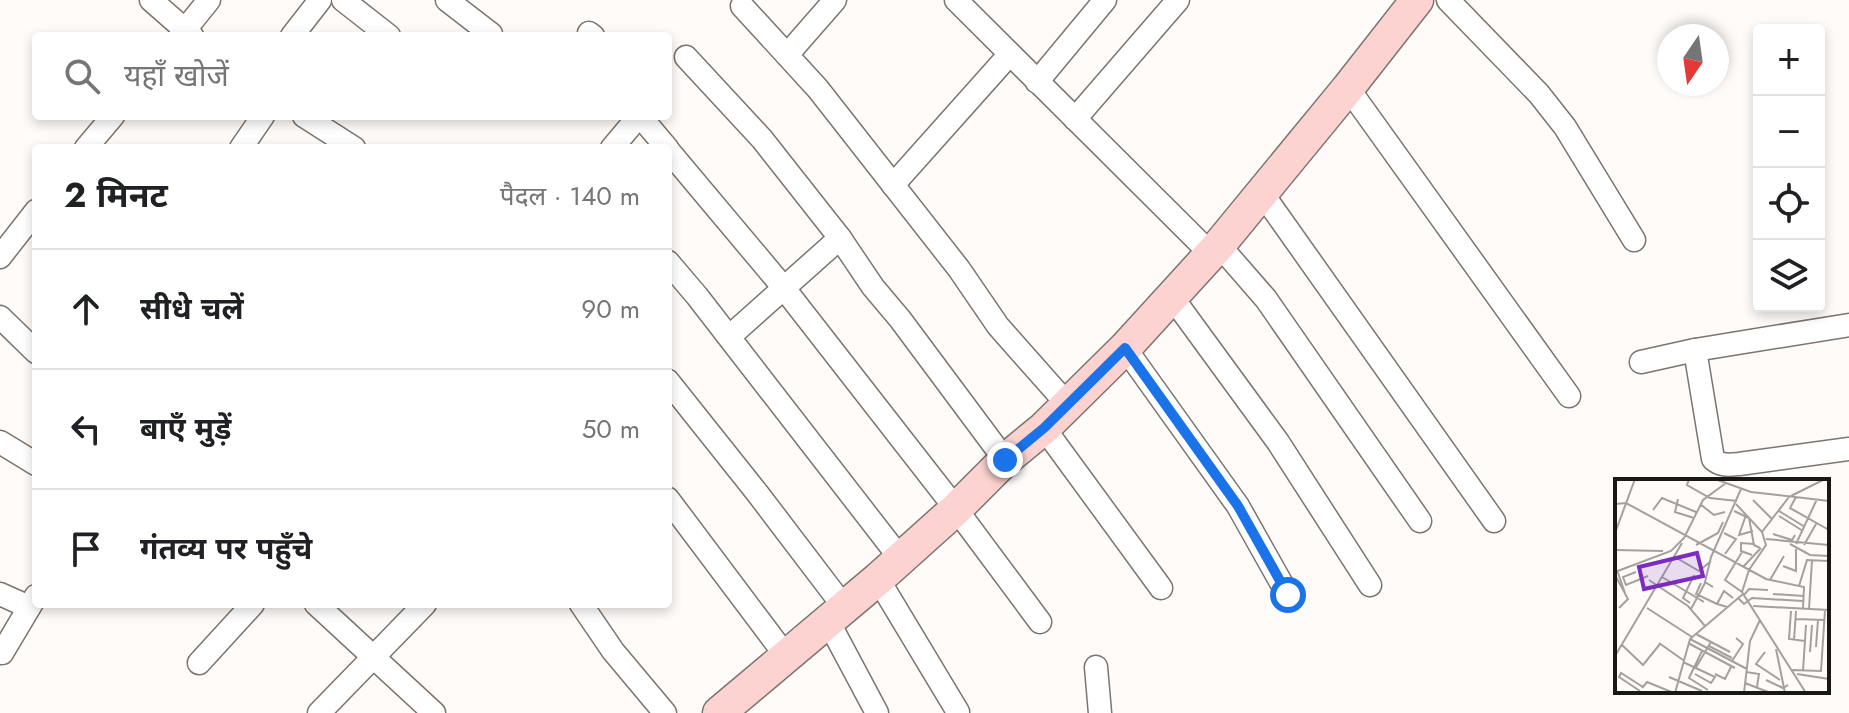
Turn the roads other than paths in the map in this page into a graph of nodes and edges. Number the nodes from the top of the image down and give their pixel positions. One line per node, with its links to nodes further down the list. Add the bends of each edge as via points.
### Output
1 (151, 0): 13 (street)
2 (209, 0): 14 (street)
3 (320, 0): 15 (street)
4 (343, 0): 16 (street)
5 (447, 0): 17 (street)
6 (835, 0): 18 (street)
7 (956, 0): 19 (street)
8 (1105, 0): 21 (street)
9 (1178, 0): 23 (street)
10 (1417, 0): 22 (main road)
11 (1448, 0): 39 (street, via 1565,127)
12 (742, 6): 18 (street)
13 (184, 32)
14 (187, 32)
15 (295, 32)
16 (384, 32)
17 (488, 32)
18 (787, 55): 35 (street)
19 (1009, 55): 21 (street); 35 (street)
20 (686, 57): 38 (street, via 762,139)
21 (1037, 82): 23 (street)
22 (1348, 88): 36 (main road); 53 (street)
23 (1075, 119): 40 (street)
24 (110, 120): 29 (street)
25 (260, 120): 30 (street)
26 (310, 120): 31 (street)
27 (636, 120): 32 (street)
28 (642, 120): 33 (street)
29 (89, 144)
30 (244, 144)
31 (348, 144)
32 (615, 144)
33 (663, 144)
34 (672, 155): 43 (street)
35 (893, 185): 54 (street, via 1013,346)
36 (1262, 193): 40 (main road); 64 (street)
37 (32, 216): 41 (street)
38 (840, 238): 43 (street); 58 (street)
39 (1634, 240)
40 (1215, 249): 44 (main road); 63 (street, via 1266,299)
41 (0, 257)
42 (672, 267): 47 (street)
43 (783, 287): 47 (street); 62 (street)
44 (1172, 297): 49 (main road); 66 (street, via 1286,453)
45 (0, 317): 48 (street)
46 (1849, 325): 50 (street)
47 (729, 337): 65 (street)
48 (32, 348)
49 (1125, 348): 54 (main road); 69 (street, via 1238,506)
50 (1695, 350): 51 (street); 60 (street, via 1713,459)
51 (1641, 362)
52 (672, 386): 75 (street, via 758,494)
53 (1569, 396)
54 (1068, 405): 55 (main road)
55 (1044, 428): 58 (main road); 67 (street)
56 (0, 442): 59 (street)
57 (1849, 449): 60 (street)
58 (1005, 460): 62 (main road)
59 (32, 462)
60 (1761, 471)
61 (672, 504): 78 (street)
62 (956, 509): 65 (main road); 76 (street)
63 (1420, 521)
64 (1494, 521)
65 (889, 569): 75 (main road); 82 (street)
66 (1370, 585)
67 (1161, 588)
68 (0, 594): 70 (street)
69 (1288, 595)
70 (32, 602): 77 (street)
71 (249, 608): 80 (street)
72 (320, 608): 79 (street)
73 (421, 608): 79 (street)
74 (584, 608): 85 (street)
75 (836, 614): 78 (main road); 87 (street)
76 (1040, 622)
77 (2, 653)
78 (786, 656): 86 (main road)
79 (374, 658): 83 (street); 84 (street)
80 (199, 663)
81 (1096, 667): 88 (street)
82 (958, 712)
83 (319, 713)
84 (434, 713)
85 (665, 713)
86 (719, 713)
87 (877, 713)
88 (1100, 713)

